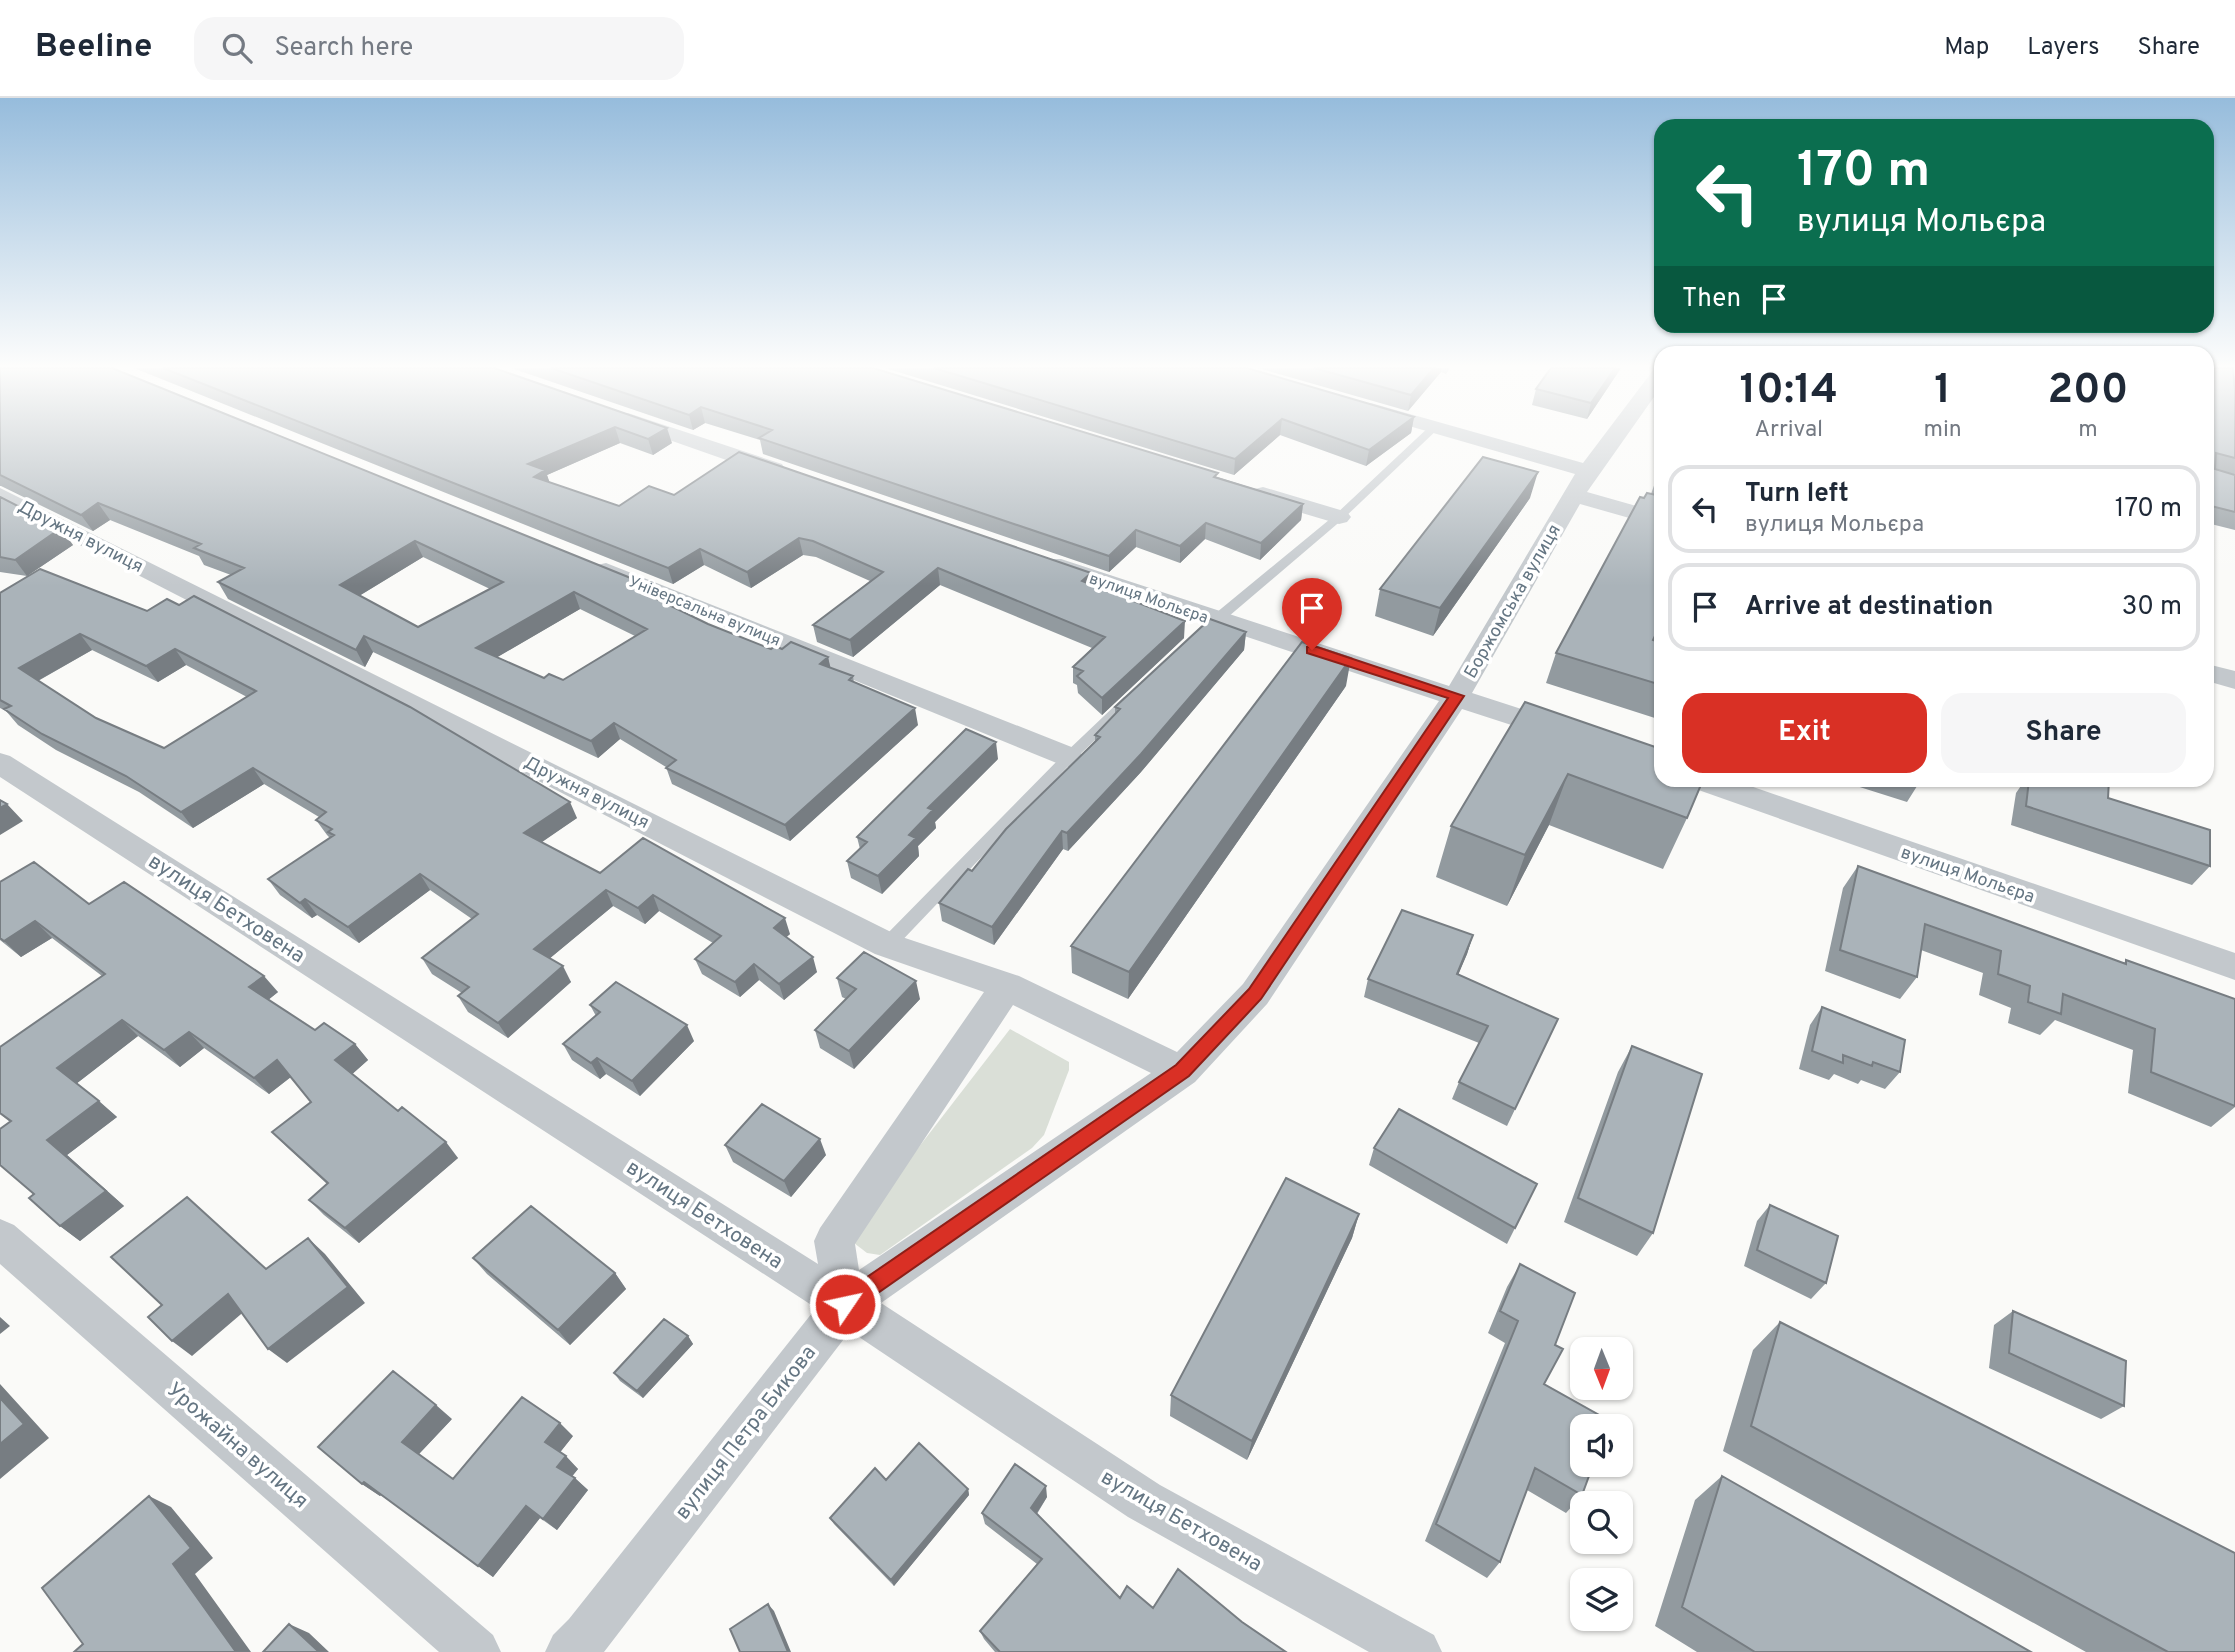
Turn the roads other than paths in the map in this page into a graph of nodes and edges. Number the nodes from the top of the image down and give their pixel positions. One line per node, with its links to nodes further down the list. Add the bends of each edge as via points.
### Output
1 (692, 441): 5 (street)
2 (1421, 441): 9 (lane)
3 (1470, 441): 6 (street)
4 (1612, 441): 6 (street, Боржомська вулиця)
5 (796, 476)
6 (1581, 483): 10 (street); 18 (street, Боржомська вулиця)
7 (1247, 489): 9 (street)
8 (0, 495): 23 (street, Дружня вулиця)
9 (1339, 517): 13 (lane)
10 (1654, 517)
11 (1032, 557): 13 (street, вулиця Мольєра)
12 (582, 560): 20 (street, Універсальна вулиця)
13 (1215, 620): 14 (lane); 18 (street, вулиця Мольєра)
14 (1196, 638)
15 (2214, 674): 16 (street)
16 (2235, 680)
17 (1137, 693): 20 (lane)
18 (1457, 696): 19 (street, вулиця Мольєра); 26 (street, Боржомська вулиця, via 1255,994)
19 (1584, 740)
20 (1069, 757): 23 (lane)
21 (0, 763): 28 (street, вулиця Бетховена)
22 (1720, 787): 24 (street, вулиця Мольєра)
23 (887, 945): 25 (street, Дружня вулиця)
24 (2235, 967)
25 (1007, 986): 26 (street, Дружня вулиця); 28 (street, via 834,1241)
26 (1182, 1070): 28 (street, Боржомська вулиця)
27 (0, 1238): 30 (street, Урожайна вулиця)
28 (845, 1304): 29 (street, вулиця Петра Бикова); 31 (street, вулиця Бетховена, via 1144,1501)
29 (582, 1647)
30 (476, 1652)
31 (1417, 1652)

